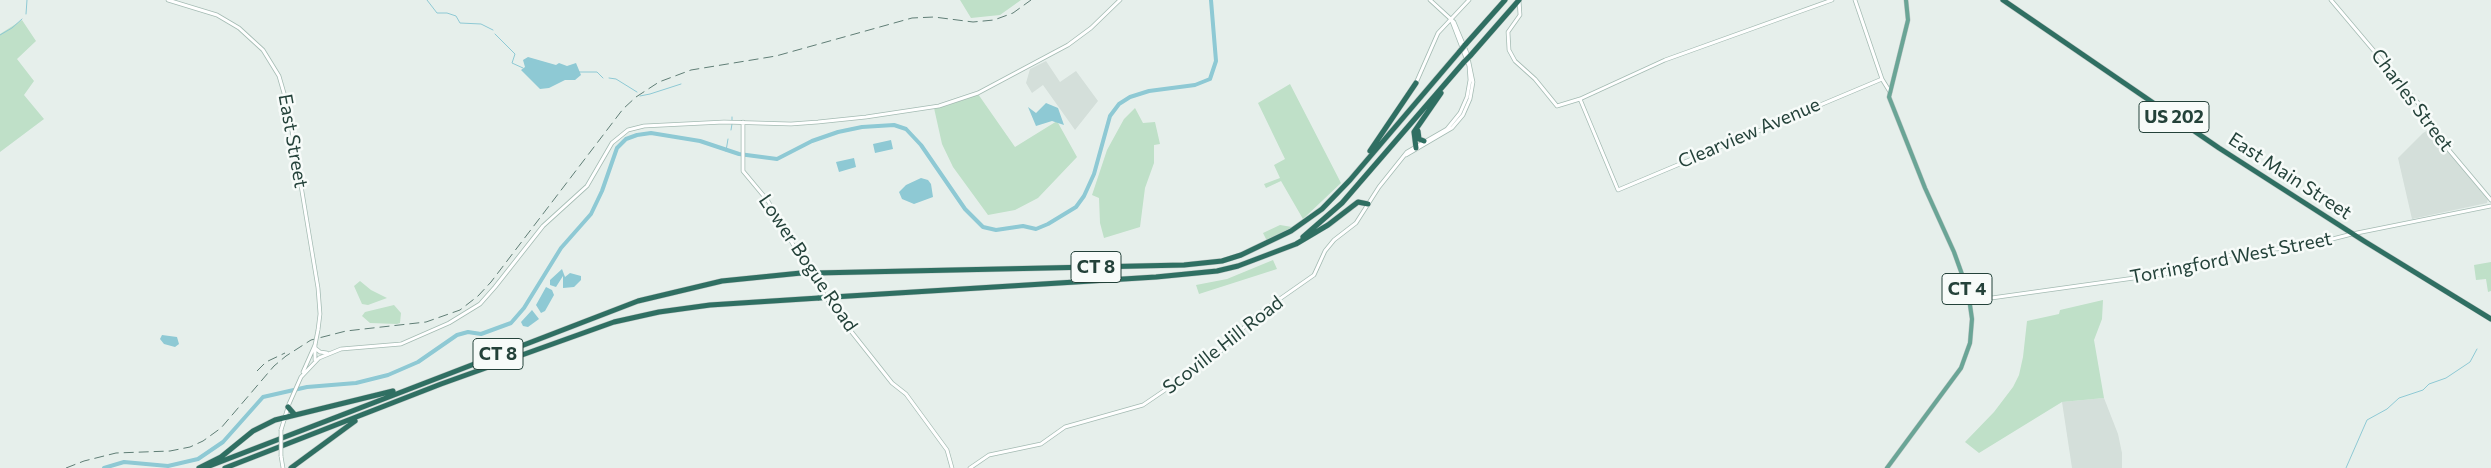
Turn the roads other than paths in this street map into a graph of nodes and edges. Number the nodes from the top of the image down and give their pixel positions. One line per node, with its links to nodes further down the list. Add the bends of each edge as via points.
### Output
1 (168, 0): 30 (main road, East Street, bridge, via 217,16 239,28 263,50 279,76 288,107 318,288 320,314)
2 (1120, 0): 18 (main road, via 1068,45 964,98 939,106 866,117 791,124)
3 (1430, 0): 12 (main road)
4 (1469, 0): 12 (main road)
5 (1505, 0): 22 (highway, CT 8, bridge)
6 (1832, 0): 17 (main road, via 1665,60)
7 (1855, 0): 14 (main road)
8 (1906, 0): 16 (main road, CT 4, via 1908,20)
9 (2003, 0): 26 (highway, East Main Street / US 202, via 2219,148)
10 (2332, 0): 23 (main road, Charles Street, via 2418,103 2438,137)
11 (1518, 1): 13 (highway, CT 8, bridge); 17 (main road, via 1520,15 1508,32 1509,50 1515,60 1557,106)
12 (1451, 20): 15 (main road, via 1438,33); 20 (main road, via 1469,66 1467,97 1450,126); 21 (main road, via 1472,68 1470,99 1452,128)
13 (1454, 74): 19 (highway); 27 (highway, CT 8, via 1342,203 1308,233)
14 (1882, 78): 16 (main road); 17 (main road, Clearview Avenue, via 1618,190)
15 (1416, 83): 22 (highway)
16 (1890, 92): 28 (main road, CT 4, via 1925,188 1949,239)
17 (1580, 100)
18 (743, 122): 31 (main road, via 628,130 612,143 587,186 543,226 492,291 468,313 398,344); 45 (main road, Lower Bogue Road, via 743,171 768,201 835,311 892,383 906,394 947,450)
19 (1420, 124): 20 (highway, via 1417,136); 21 (highway, via 1414,135)
20 (1424, 141): 21 (main road)
21 (1415, 147): 24 (main road, Scoville Hill Road)
22 (1350, 180): 35 (highway, CT 8, bridge, via 1322,209 1291,231 1222,261 1164,266 802,273 722,281 645,299)
23 (2491, 200)
24 (1368, 204): 27 (highway, via 1358,202 1328,225); 46 (main road, Scoville Hill Road, via 1356,223 1334,240 1317,270 1305,283 1254,317 1218,354 1148,402 1065,427 1036,446 989,455)
25 (2491, 206): 26 (main road, Torringford West Street)
26 (2352, 234): 28 (main road, Torringford West Street, via 2309,245 2235,254 2164,274); 29 (highway, East Main Street / US 202)
27 (1279, 252): 36 (highway, CT 8, bridge, via 1238,266 1197,274 710,305 636,316 592,328)
28 (1970, 301): 47 (main road, CT 4, via 1972,333 1961,368)
29 (2491, 319)
30 (315, 346): 31 (main road, via 319,352); 32 (main road, East Street); 33 (main road, East Street)
31 (328, 353): 33 (main road)
32 (310, 356): 33 (main road); 34 (main road, East Street)
33 (316, 360): 34 (main road, East Street)
34 (302, 376): 37 (main road, East Street)
35 (434, 378): 38 (highway, via 396,391); 42 (highway, CT 8)
36 (391, 404): 40 (highway, via 343,428); 43 (highway, CT 8)
37 (289, 405): 38 (highway); 39 (main road, East Street)
38 (296, 415): 39 (highway)
39 (284, 418): 41 (highway, via 257,429 221,457); 44 (main road, East Street, bridge)
40 (294, 467)
41 (199, 468)
42 (204, 468)
43 (225, 468)
44 (283, 468)
45 (952, 468)
46 (970, 468)
47 (1887, 468)

